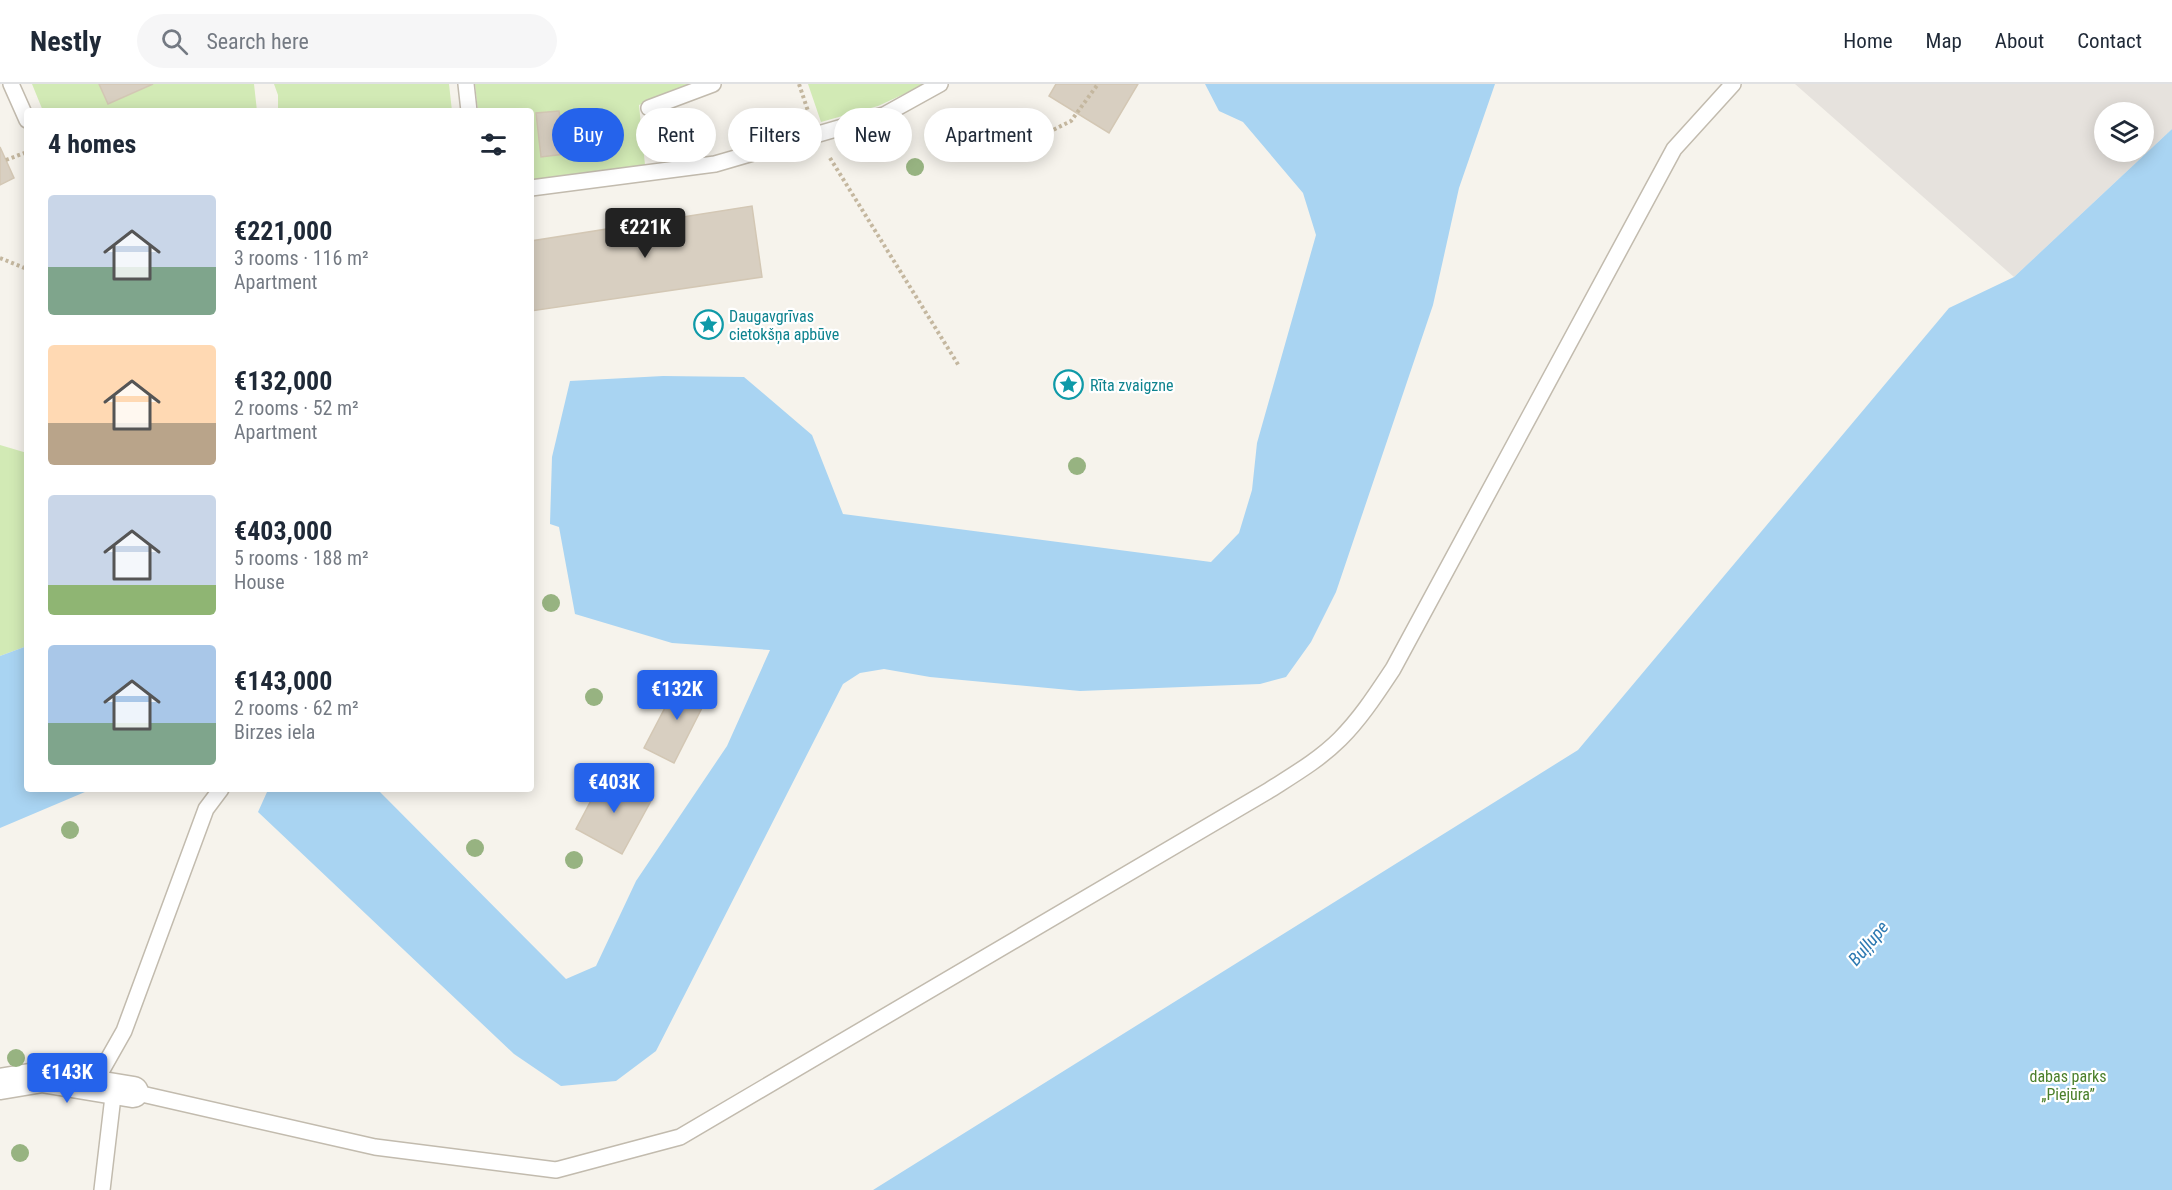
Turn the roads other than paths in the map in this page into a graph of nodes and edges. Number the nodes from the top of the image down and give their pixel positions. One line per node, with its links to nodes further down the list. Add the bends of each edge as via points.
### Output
1 (11, 84): 8 (lane)
2 (466, 84): 6 (lane)
3 (712, 84): 7 (lane)
4 (940, 84): 9 (lane, via 884,114 715,164)
5 (1733, 84): 12 (lane, via 1674,149 1393,669 1365,711 1340,739 1268,790 680,1137 556,1170 375,1147)
6 (469, 108)
7 (649, 108)
8 (24, 113)
9 (534, 188)
10 (219, 792): 12 (lane, via 206,809 124,1031)
11 (0, 1084): 12 (street, via 42,1077)
12 (114, 1088): 13 (lane)
13 (102, 1190)

